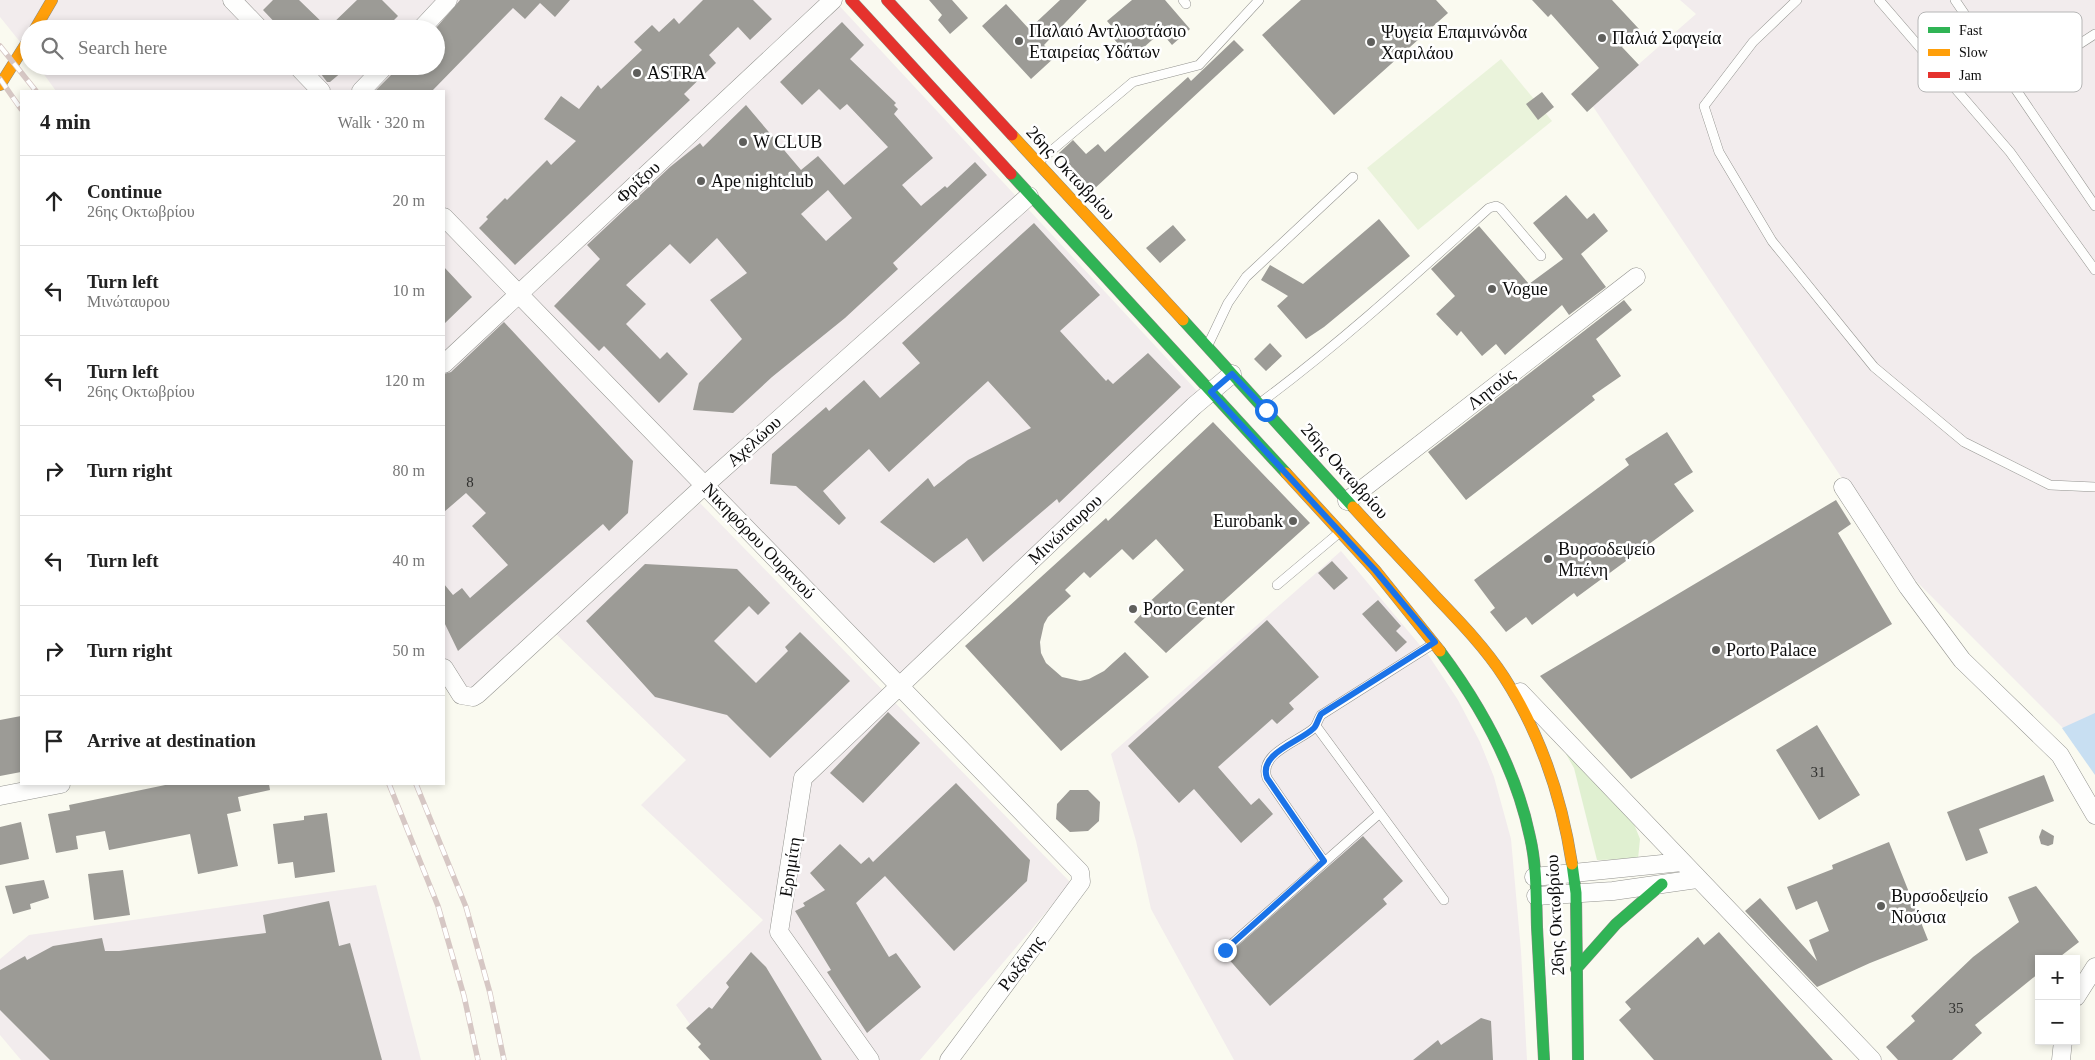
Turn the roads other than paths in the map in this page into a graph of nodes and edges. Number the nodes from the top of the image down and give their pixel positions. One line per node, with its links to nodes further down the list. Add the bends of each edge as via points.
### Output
1 (52, 0): 12 (main road)
2 (232, 0): 13 (street)
3 (448, 0): 14 (street)
4 (833, 0): 34 (street, Φρίξου)
5 (851, 0): 28 (main road, 26ης Οκτωβρίου)
6 (887, 0): 26 (main road, 26ης Οκτωβρίου)
7 (1259, 0): 26 (lane, via 1199,65 1133,82)
8 (1797, 0): 42 (lane, via 1753,42 1704,106 1719,152 1772,241 1874,367 1964,442 2050,485)
9 (1879, 0): 17 (lane)
10 (1955, 0): 11 (lane)
11 (1963, 12)
12 (40, 20)
13 (251, 20)
14 (429, 20)
15 (2095, 34): 16 (lane)
16 (2082, 42)
17 (1918, 45)
18 (20, 53): 21 (main road)
19 (306, 75): 22 (street)
20 (376, 75): 23 (street)
21 (0, 85)
22 (320, 90)
23 (362, 90)
24 (1958, 92): 32 (lane, via 2010,152)
25 (2016, 92): 29 (lane)
26 (1038, 163): 35 (main road, 26ης Οκτωβρίου)
27 (1353, 177): 35 (lane, via 1246,278 1228,304)
28 (1029, 196): 38 (main road, 26ης Οκτωβρίου); 40 (street, Αχελώου)
29 (2095, 206)
30 (445, 218): 34 (street, Νικηφόρου Ουρανού)
31 (1541, 256): 39 (lane, via 1500,208 1489,208 1385,302)
32 (2095, 270)
33 (1636, 277): 43 (street, Λητούς)
34 (518, 294): 36 (street, Φρίξου); 40 (street, Νικηφόρου Ουρανού)
35 (1206, 347): 37 (main road, 26ης Οκτωβρίου)
36 (445, 363)
37 (1232, 374): 38 (street, Μινώταυρου); 39 (main road, 26ης Οκτωβρίου)
38 (1211, 392): 44 (main road, 26ης Οκτωβρίου); 49 (street, Μινώταυρου)
39 (1260, 403): 43 (main road, 26ης Οκτωβρίου)
40 (705, 486): 47 (street, Αχελώου, via 478,694 466,697 456,690); 49 (street, Νικηφόρου Ουρανού)
41 (1843, 487): 54 (street, via 1908,587 1962,660 2060,755)
42 (2095, 487)
43 (1347, 501): 48 (main road, 26ης Οκτωβρίου, via 1463,625)
44 (1341, 532): 45 (lane); 46 (main road, 26ης Οκτωβρίου)
45 (1277, 585)
46 (1435, 642): 50 (lane, via 1321,714); 59 (main road, 26ης Οκτωβρίου, via 1469,690 1512,776 1530,837)
47 (445, 670)
48 (1503, 675): 56 (street); 58 (main road, 26ης Οκτωβρίου, via 1526,714 1557,794)
49 (900, 686): 57 (street, Νικηφόρου Ουρανού); 70 (street, Ερημίτη, via 803,778 779,932)
50 (1316, 726): 53 (lane); 55 (lane, via 1267,761 1264,771)
51 (56, 785): 52 (street)
52 (0, 796)
53 (1380, 813): 55 (lane); 64 (lane)
54 (2095, 815)
55 (1324, 861): 65 (lane)
56 (1682, 862): 58 (street); 60 (street)
57 (1074, 865): 71 (street, Ρωξάνης, via 1081,877 1078,886)
58 (1574, 874): 59 (street); 62 (main road, 26ης Οκτωβρίου)
59 (1534, 877): 63 (main road, 26ης Οκτωβρίου)
60 (1698, 879): 61 (street); 74 (street)
61 (1662, 884): 62 (street); 67 (main road, via 1602,938)
62 (1576, 893): 63 (street); 67 (main road, 26ης Οκτωβρίου)
63 (1536, 896): 72 (main road, 26ης Οκτωβρίου)
64 (1444, 900)
65 (1225, 950)
66 (2095, 966): 68 (street)
67 (1576, 969): 73 (main road, 26ης Οκτωβρίου)
68 (2080, 990)
69 (2063, 1045): 75 (street)
70 (870, 1060)
71 (949, 1060)
72 (1544, 1060)
73 (1578, 1060)
74 (1872, 1060)
75 (2061, 1060)

